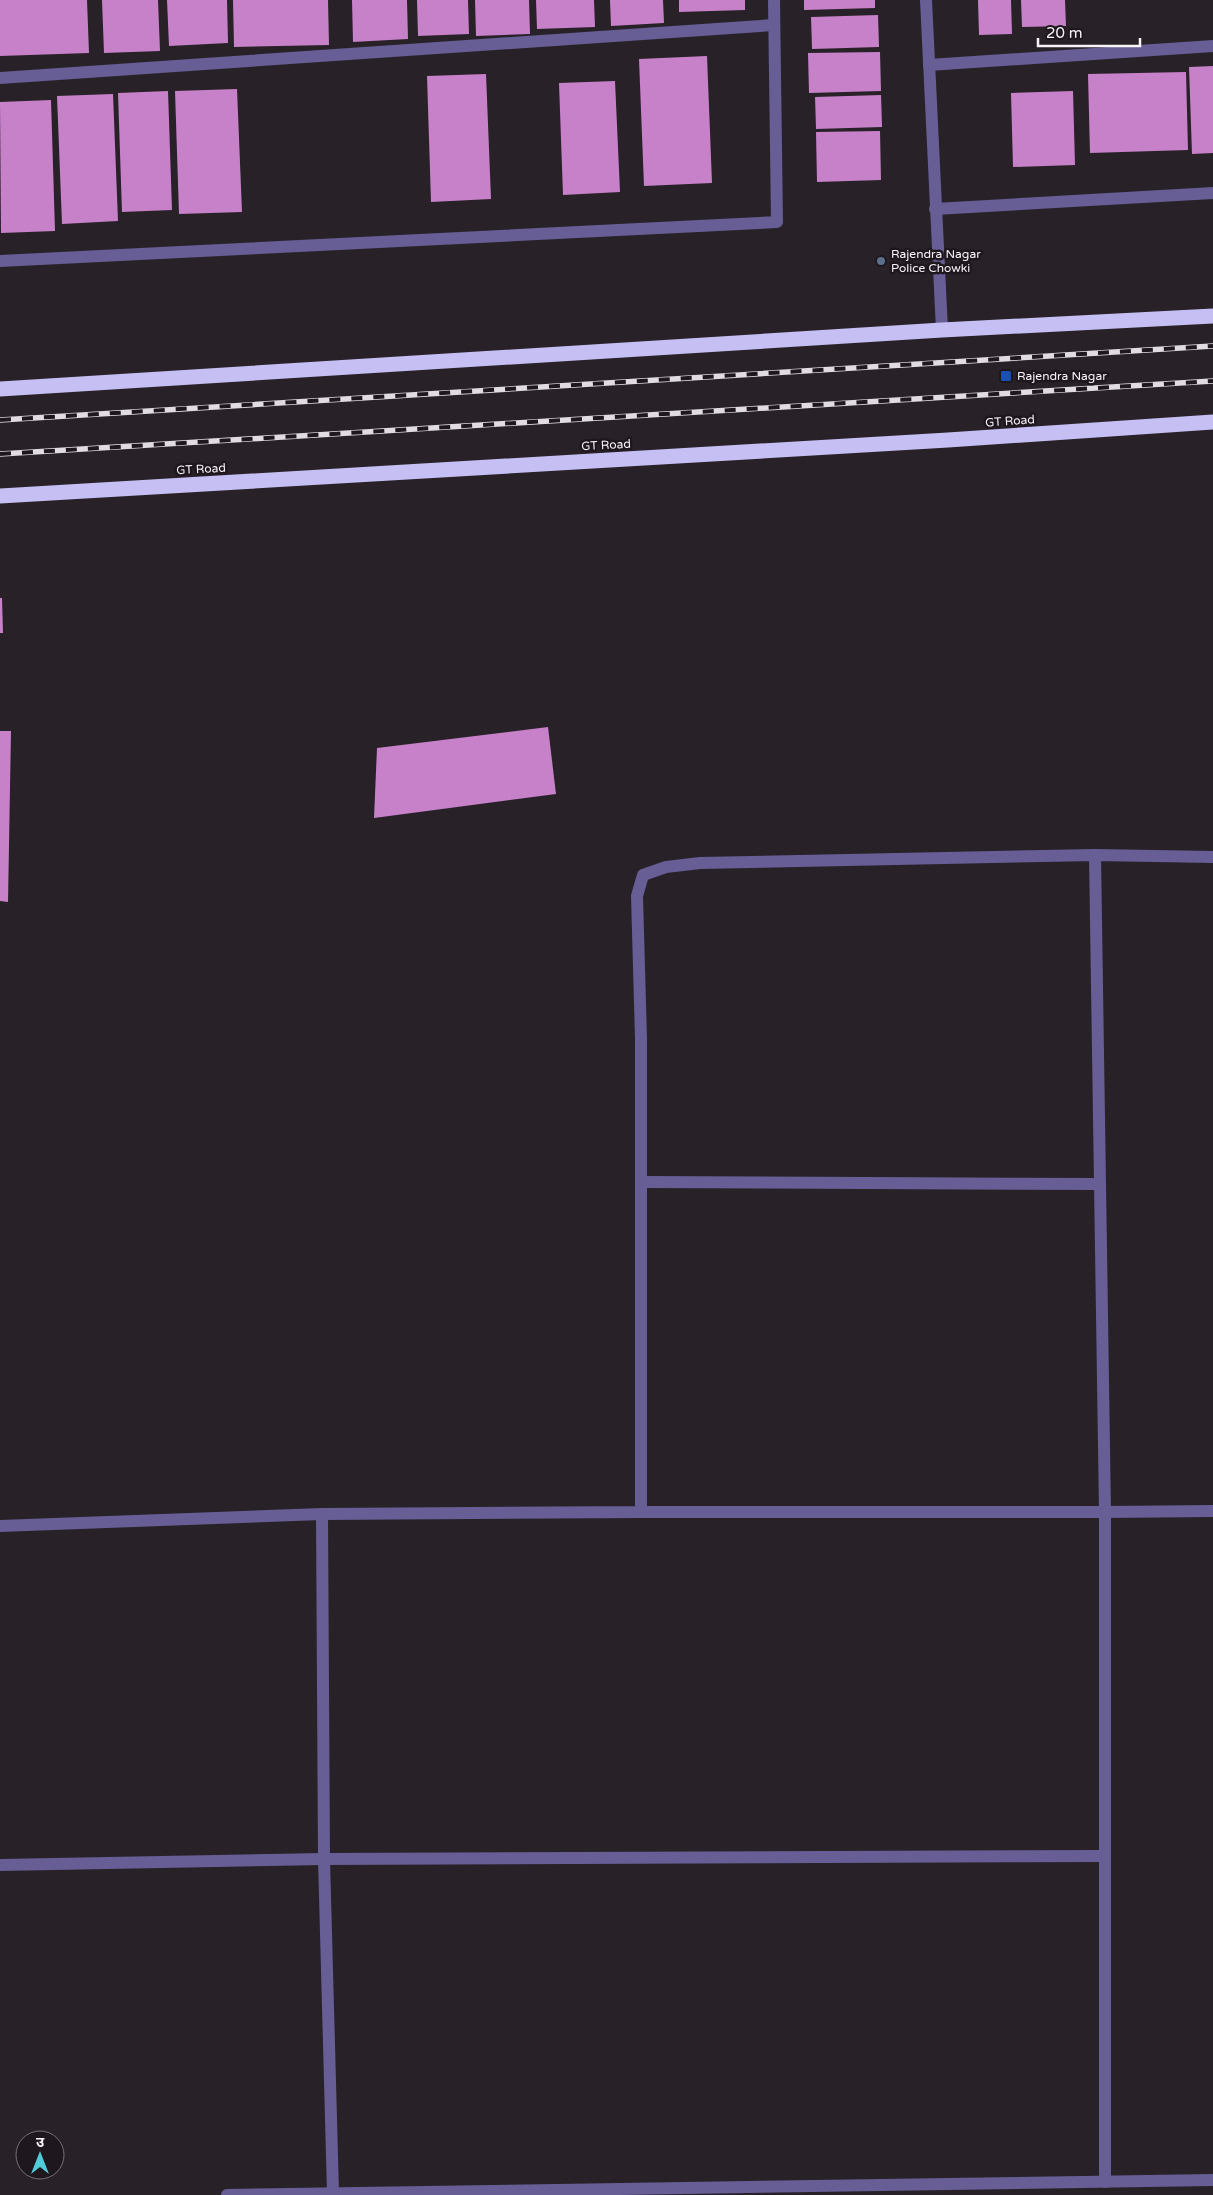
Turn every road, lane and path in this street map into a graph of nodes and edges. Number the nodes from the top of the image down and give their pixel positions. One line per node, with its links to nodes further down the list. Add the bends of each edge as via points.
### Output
1 (774, 0): 3 (street)
2 (926, 0): 5 (street)
3 (774, 24): 6 (street); 9 (street, via 777,222)
4 (1213, 46): 5 (street)
5 (929, 65): 8 (street)
6 (0, 78)
7 (1213, 193): 8 (street)
8 (935, 210): 11 (street)
9 (0, 261)
10 (1213, 316): 11 (highway)
11 (942, 330): 12 (highway)
12 (0, 389)
13 (1213, 422): 14 (highway, GT Road)
14 (0, 496)
15 (1095, 855): 16 (street); 17 (street, via 700,863 643,875 637,896); 18 (street)
16 (1213, 857)
17 (641, 1182): 18 (street); 20 (street)
18 (1100, 1184): 21 (street)
19 (1213, 1511): 21 (street)
20 (641, 1512): 21 (street); 22 (street)
21 (1105, 1512): 24 (street)
22 (322, 1514): 23 (street); 25 (street)
23 (0, 1526)
24 (1105, 1856): 25 (street); 28 (street)
25 (324, 1859): 26 (street); 29 (street)
26 (0, 1865)
27 (1213, 2180): 28 (street)
28 (1105, 2182): 29 (street)
29 (333, 2192): 30 (street)
30 (227, 2195)

